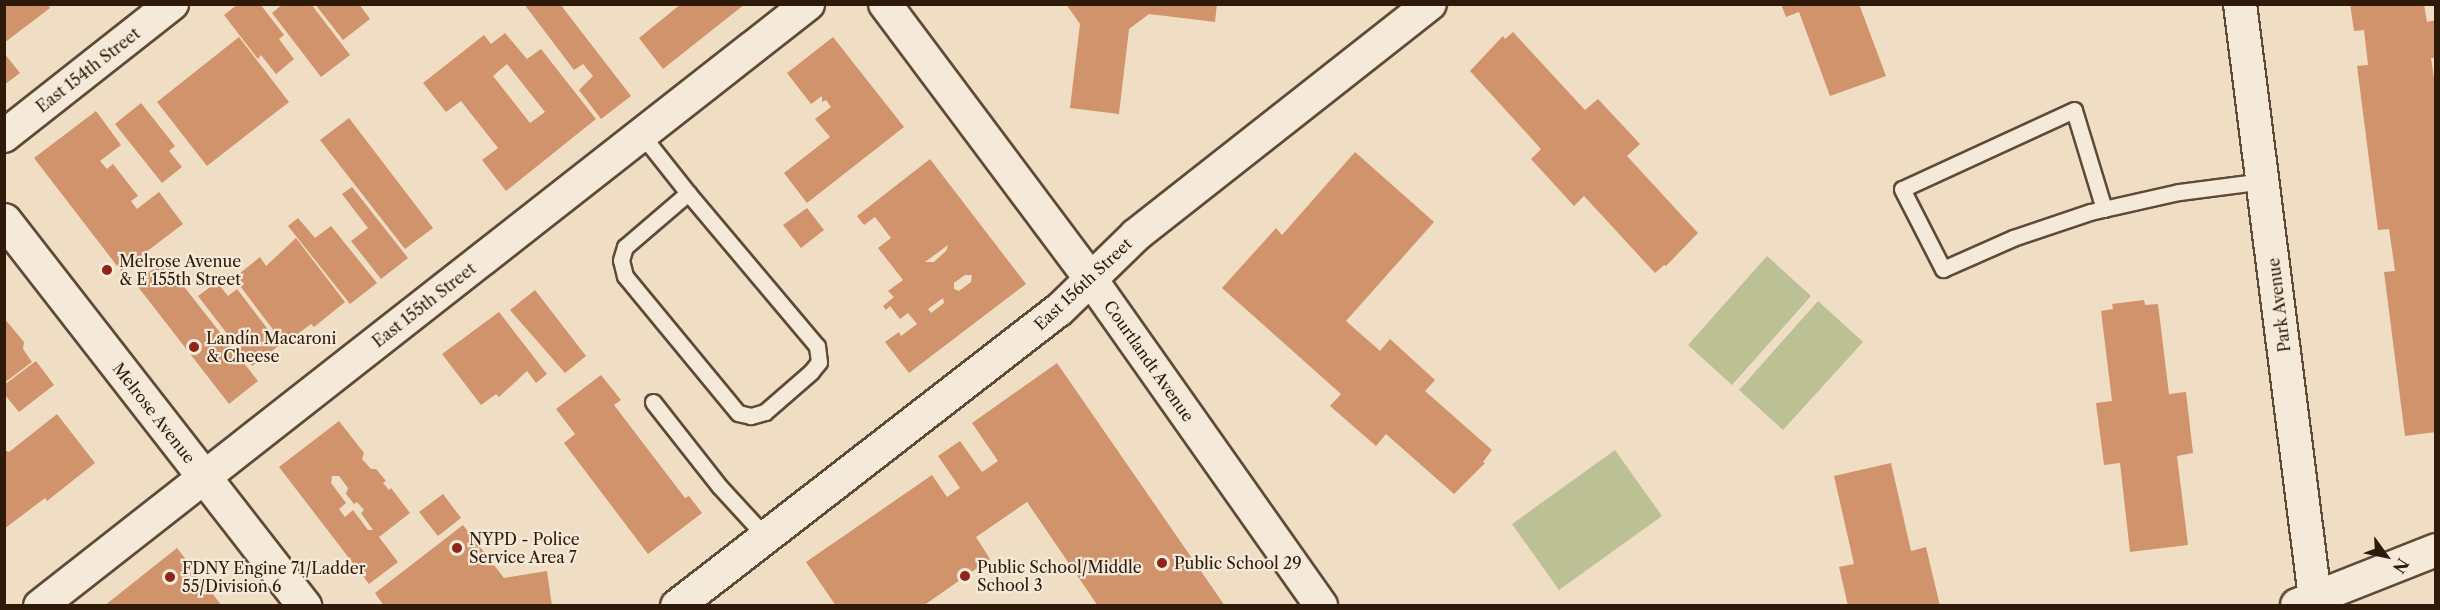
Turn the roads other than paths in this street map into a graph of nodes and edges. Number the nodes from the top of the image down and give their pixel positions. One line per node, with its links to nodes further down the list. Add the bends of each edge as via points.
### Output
1 (172, 4): 7 (street, East 154th Street)
2 (808, 4): 6 (street, East 155th Street)
3 (885, 4): 12 (street, Courtlandt Avenue)
4 (1430, 4): 12 (street, East 156th Street, via 1136,236)
5 (2240, 4): 8 (street, Park Avenue)
6 (642, 135): 9 (lane); 14 (street, East 155th Street)
7 (4, 136)
8 (2264, 181): 10 (lane, via 2179,192); 17 (street, Park Avenue)
9 (688, 193): 9 (lane, via 817,346 819,362 765,412 738,414 625,276 621,260 625,247)
10 (2104, 208): 10 (lane, via 2013,238 1943,268 1902,189 2074,110)
11 (4, 220): 14 (main road, Melrose Avenue)
12 (1090, 278): 15 (street, East 156th Street, via 1059,310); 21 (street, Courtlandt Avenue)
13 (653, 402): 15 (lane, via 720,487)
14 (203, 478): 18 (street, East 155th Street); 19 (main road, Melrose Avenue)
15 (765, 536): 20 (street, East 156th Street)
16 (2436, 550): 17 (street)
17 (2309, 603)
18 (40, 606)
19 (304, 606)
20 (677, 606)
21 (1321, 606)

